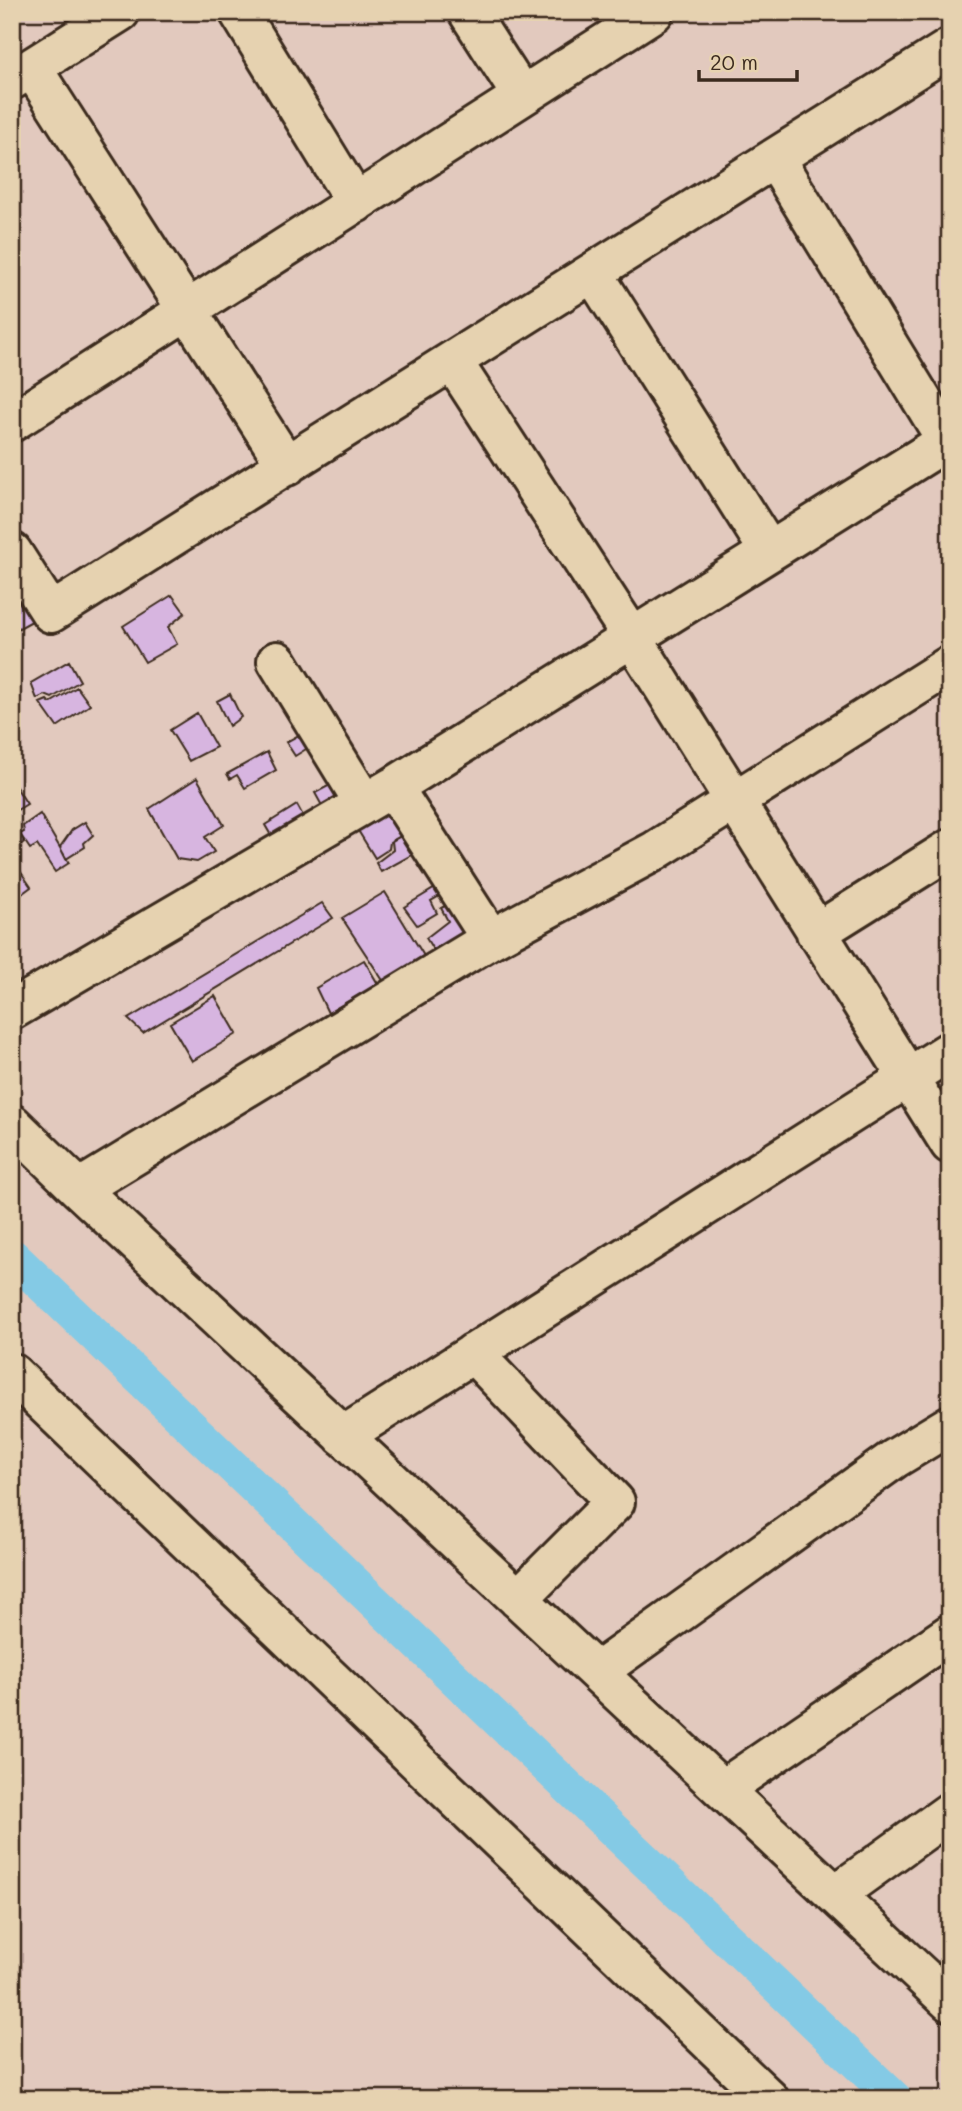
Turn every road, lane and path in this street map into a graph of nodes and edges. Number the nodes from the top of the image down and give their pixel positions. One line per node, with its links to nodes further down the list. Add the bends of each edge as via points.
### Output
1 (120, 12): 6 (street)
2 (239, 12): 9 (street)
3 (468, 12): 7 (street)
4 (654, 12): 7 (street)
5 (949, 50): 8 (street)
6 (22, 74): 11 (street)
7 (522, 96): 9 (street)
8 (775, 159): 10 (street); 14 (street)
9 (356, 203): 11 (street)
10 (593, 273): 12 (street); 16 (street)
11 (187, 310): 13 (street); 15 (street)
12 (453, 362): 15 (street); 18 (street)
13 (12, 422)
14 (949, 440): 16 (street)
15 (287, 466): 17 (street, via 51,613)
16 (769, 551): 18 (street)
17 (12, 552)
18 (632, 637): 21 (street); 22 (street)
19 (277, 661): 21 (street)
20 (950, 665): 22 (street)
21 (379, 795): 25 (street); 26 (street)
22 (734, 801): 24 (street); 25 (street, via 653,852)
23 (950, 849): 24 (street)
24 (816, 933): 28 (street)
25 (491, 939): 31 (street)
26 (12, 1010)
27 (950, 1051): 28 (street)
28 (907, 1077): 30 (street); 32 (street)
29 (12, 1124): 31 (street)
30 (950, 1144)
31 (79, 1189): 35 (street)
32 (473, 1353): 35 (street); 36 (street, via 615,1502)
33 (12, 1373): 43 (street)
34 (950, 1425): 38 (street, via 894,1459)
35 (343, 1436): 36 (street)
36 (518, 1599): 38 (street)
37 (950, 1634): 39 (street)
38 (597, 1672): 39 (street)
39 (723, 1789): 41 (street)
40 (950, 1812): 41 (street)
41 (836, 1895): 42 (street)
42 (950, 2002)
43 (769, 2099)

